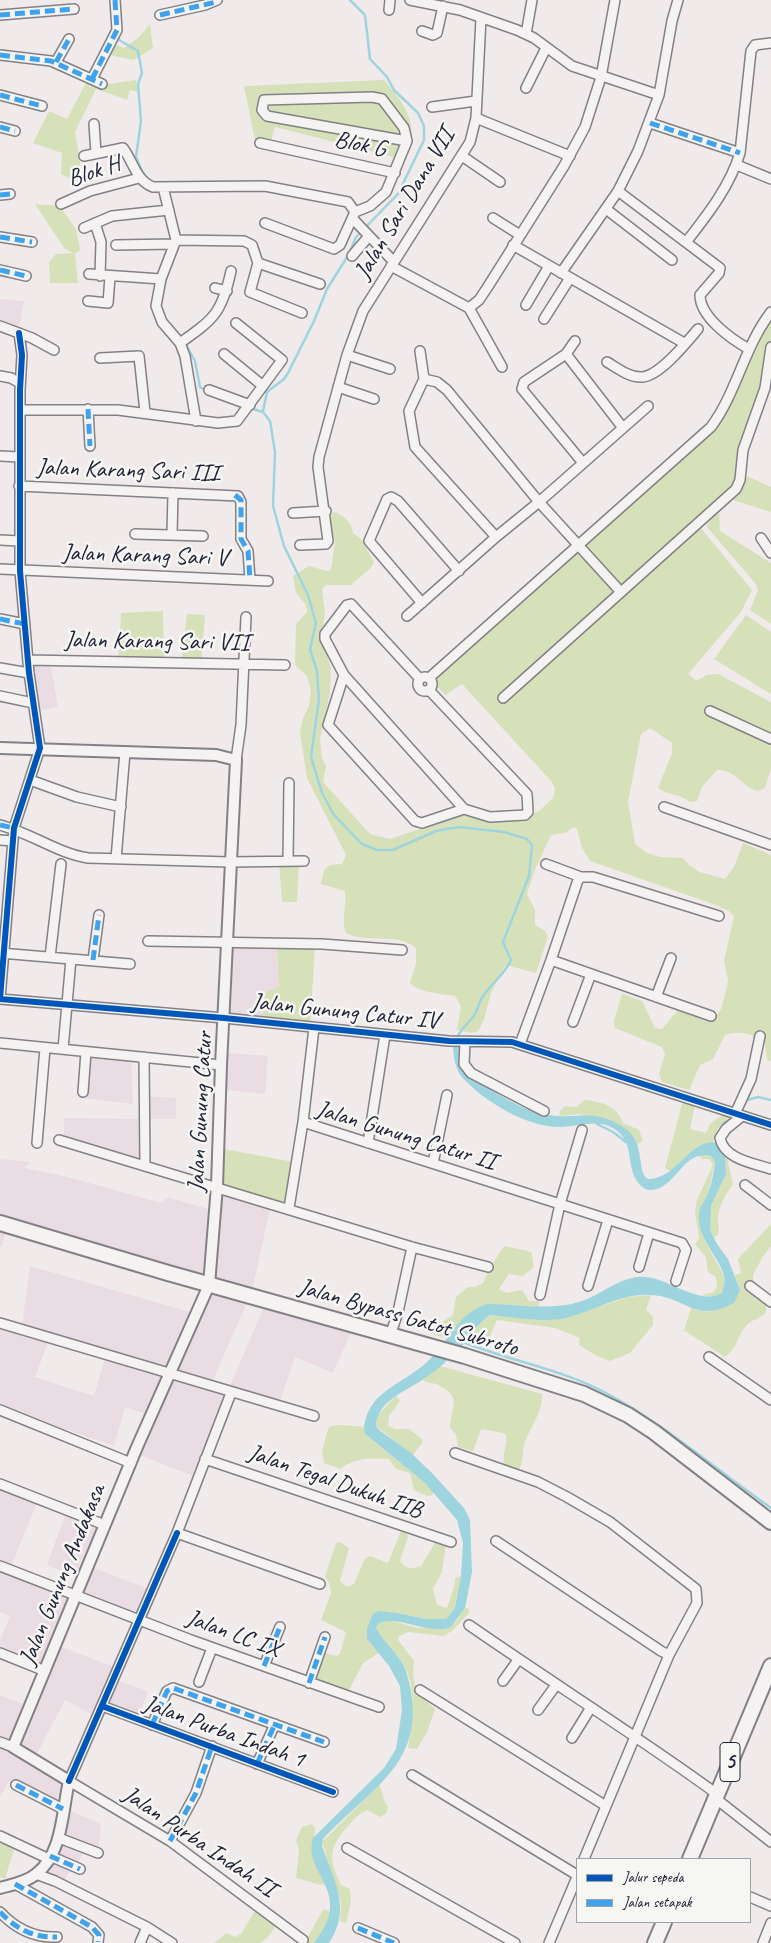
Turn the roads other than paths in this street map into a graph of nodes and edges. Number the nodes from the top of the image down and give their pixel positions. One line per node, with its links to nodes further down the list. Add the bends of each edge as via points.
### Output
1 (115, 0): 20 (street, via 117,30)
2 (410, 0): 7 (street)
3 (532, 0): 13 (street)
4 (615, 0): 19 (street)
5 (678, 0): 24 (street)
6 (217, 1): 10 (street)
7 (440, 3): 11 (street); 12 (street, via 436,34)
8 (74, 10): 9 (street)
9 (0, 15)
10 (160, 15)
11 (481, 18): 13 (street); 25 (street, Jalan Sari Dana VII)
12 (422, 31)
13 (526, 34): 16 (street)
14 (69, 39): 18 (street)
15 (771, 43): 36 (street, via 755,45 751,51)
16 (546, 48): 19 (street, via 572,66); 22 (street)
17 (0, 55): 18 (street)
18 (56, 62): 20 (street)
19 (601, 77): 24 (street); 39 (street, via 585,127)
20 (92, 79): 21 (street)
21 (102, 84)
22 (526, 88)
23 (0, 95): 26 (street)
24 (658, 95): 29 (street)
25 (476, 101): 27 (street); 28 (street, Jalan Sari Dana VII)
26 (42, 106)
27 (432, 107)
28 (476, 118): 38 (street, Jalan Sari Dana VII, via 470,142); 39 (street)
29 (650, 123): 36 (street); 46 (street)
30 (94, 124): 35 (street)
31 (0, 128): 32 (street)
32 (15, 131)
33 (408, 141): 33 (street, via 404,128 378,97 268,98 262,102 263,114 267,116); 41 (street)
34 (260, 143): 41 (street, Blok G)
35 (96, 153): 37 (street); 42 (street, via 123,148)
36 (740, 153): 40 (street)
37 (84, 156)
38 (462, 156): 44 (street); 67 (street, Jalan Sari Dana VII)
39 (570, 156): 57 (street)
40 (737, 165): 43 (street); 59 (street, via 716,202)
41 (395, 173): 55 (street, Blok G, via 386,192 362,210)
42 (139, 178): 45 (street, via 147,185); 49 (street, Blok H, via 90,191)
43 (771, 179)
44 (500, 182)
45 (163, 187): 51 (street); 55 (street, via 233,185 284,188 348,202)
46 (618, 191): 50 (street); 59 (street)
47 (10, 194): 48 (street)
48 (0, 195)
49 (61, 204)
50 (606, 209): 65 (street); 72 (street)
51 (169, 210): 53 (street, via 118,215); 61 (street)
52 (493, 218): 57 (street)
53 (94, 223): 56 (street); 74 (street, via 101,242)
54 (265, 223): 55 (street, via 334,250)
55 (359, 224): 64 (street); 67 (street)
56 (84, 228)
57 (520, 235): 63 (street)
58 (0, 237): 60 (street)
59 (687, 241): 94 (street, via 720,268 700,298 709,316)
60 (32, 242)
61 (175, 242): 62 (street); 66 (street, via 244,241 252,245); 76 (street)
62 (116, 245)
63 (513, 245): 68 (street); 82 (street, via 479,300)
64 (352, 256)
65 (672, 260)
66 (258, 263): 77 (street); 84 (street, via 250,292)
67 (392, 264): 82 (street); 99 (street, Jalan Sari Dana VII, via 360,318)
68 (549, 266): 72 (street); 81 (street)
69 (0, 270): 73 (street)
70 (231, 271): 79 (street)
71 (89, 274): 74 (street)
72 (566, 275): 85 (street); 92 (street)
73 (26, 276)
74 (100, 276): 75 (street)
75 (110, 276): 76 (street); 80 (street, via 108,303)
76 (160, 279): 91 (street, via 156,299 158,313)
77 (320, 284)
78 (215, 288): 79 (street)
79 (227, 292): 91 (street, via 216,315)
80 (88, 301)
81 (526, 306)
82 (469, 308): 102 (street)
83 (771, 312): 94 (street)
84 (302, 313)
85 (544, 319)
86 (236, 323): 107 (street, via 282,360)
87 (0, 326): 89 (street)
88 (698, 329): 92 (street)
89 (19, 334): 95 (street); 106 (street, via 22,355)
90 (575, 341): 98 (street)
91 (180, 343): 116 (street, via 190,376)
92 (684, 343): 101 (street, via 665,365 642,377 625,373)
93 (771, 347): 142 (street, via 765,388 742,450 740,480 736,489)
94 (749, 349): 135 (street, via 711,427)
95 (54, 350)
96 (420, 351): 105 (street)
97 (224, 354): 107 (street)
98 (566, 354): 117 (street); 121 (street, via 524,382 522,389)
99 (347, 356): 103 (street); 108 (street, Jalan Sari Dana VII)
100 (100, 358): 115 (street, via 139,356)
101 (607, 362)
102 (502, 367)
103 (390, 369)
104 (0, 376): 106 (street)
105 (424, 379): 124 (street, via 447,390); 130 (street, via 409,411 413,442)
106 (20, 383): 114 (street)
107 (264, 386): 111 (street)
108 (338, 387): 110 (street); 125 (street, Jalan Sari Dana VII, via 318,462)
109 (209, 390): 111 (street)
110 (374, 399)
111 (250, 405): 116 (street, via 242,417 232,422)
112 (648, 406): 117 (street)
113 (88, 409): 114 (street); 115 (street); 118 (street)
114 (20, 410): 120 (street)
115 (145, 412): 116 (street)
116 (196, 421)
117 (623, 428): 121 (street)
118 (90, 446)
119 (0, 456): 120 (street)
120 (19, 457): 122 (street)
121 (583, 462): 124 (street)
122 (19, 486): 123 (street, Jalan Karang Sari III); 133 (street)
123 (173, 492): 128 (street); 140 (street, Jalan Karang Sari III, via 235,495 240,498 241,539 248,551)
124 (539, 502): 130 (street); 135 (street)
125 (326, 511): 126 (street); 134 (street, Jalan Sari Dana VII, via 326,544)
126 (293, 512)
127 (135, 534): 128 (street)
128 (172, 534): 129 (street)
129 (203, 536)
130 (496, 537): 139 (street)
131 (761, 538): 136 (street)
132 (0, 540): 133 (street)
133 (19, 541): 138 (street)
134 (300, 546)
135 (576, 546): 142 (street); 154 (street)
136 (771, 553)
137 (0, 569): 138 (street, Jalan Karang Sari V)
138 (20, 571): 140 (street, Jalan Karang Sari V); 147 (street)
139 (459, 571): 143 (street); 143 (street, via 398,501 391,497 387,499 369,541)
140 (250, 580): 141 (street, Jalan Karang Sari V)
141 (268, 581)
142 (620, 591): 156 (street)
143 (422, 603): 144 (street)
144 (407, 616)
145 (246, 617): 149 (street, Jalan Gunung Catur)
146 (0, 619): 147 (street)
147 (25, 624): 148 (street)
148 (28, 660): 149 (street, Jalan Karang Sari VII); 152 (street)
149 (243, 664): 150 (street, Jalan Karang Sari VII); 163 (street, Jalan Gunung Catur)
150 (285, 665)
151 (0, 668): 152 (street)
152 (29, 673): 157 (street)
153 (344, 675): 154 (street, via 324,636 348,604); 168 (street); 168 (street, via 328,725 415,821 422,822)
154 (424, 679): 168 (street, via 432,684 429,690 527,794 528,812 524,815 490,818)
155 (0, 696): 157 (street)
156 (502, 698)
157 (33, 702): 161 (street)
158 (710, 711): 159 (street)
159 (771, 739)
160 (0, 748): 161 (street)
161 (40, 748): 162 (street); 164 (street)
162 (125, 752): 163 (street, via 216,755); 166 (street)
163 (236, 760): 177 (street, Jalan Gunung Catur)
164 (30, 780): 166 (street, via 77,797); 170 (street)
165 (289, 783): 175 (street)
166 (121, 807): 174 (street)
167 (664, 807): 173 (street)
168 (464, 809)
169 (0, 825): 170 (street)
170 (14, 828): 172 (street); 174 (street, via 74,856)
171 (0, 840): 172 (street)
172 (13, 841): 186 (street)
173 (771, 844)
174 (116, 859): 177 (street)
175 (288, 861): 176 (street); 177 (street)
176 (304, 861)
177 (230, 862): 184 (street, Jalan Gunung Catur)
178 (60, 864): 187 (street)
179 (546, 864): 180 (street)
180 (581, 877): 182 (street, via 593,877); 191 (street)
181 (100, 915): 190 (street)
182 (719, 916)
183 (148, 940): 184 (street)
184 (227, 942): 185 (street); 198 (street, Jalan Gunung Catur)
185 (402, 950)
186 (2, 953): 187 (street); 195 (street)
187 (50, 957): 189 (street)
188 (671, 958): 194 (street)
189 (72, 959): 190 (street); 196 (street)
190 (93, 960): 192 (street)
191 (552, 960): 193 (street); 205 (street)
192 (130, 964)
193 (591, 974): 194 (street); 199 (street)
194 (656, 997): 197 (street)
195 (0, 999): 196 (street, Jalan Gunung Catur IV)
196 (67, 1004): 198 (street, Jalan Gunung Catur IV); 207 (street)
197 (711, 1016)
198 (224, 1018): 200 (street, Jalan Gunung Catur IV); 210 (street, Jalan Gunung Catur)
199 (573, 1022)
200 (314, 1028): 201 (street, Jalan Gunung Catur IV); 215 (street)
201 (385, 1035): 203 (street, Jalan Gunung Catur IV); 220 (street)
202 (760, 1036): 214 (street, via 751,1079)
203 (464, 1042): 205 (street, Jalan Gunung Catur IV); 213 (street, via 464,1064 471,1074)
204 (0, 1043): 206 (street)
205 (520, 1044): 214 (street, Jalan Gunung Catur IV)
206 (45, 1048): 207 (street); 219 (street)
207 (63, 1049): 208 (street)
208 (86, 1052): 209 (street); 211 (street)
209 (144, 1057): 210 (street); 222 (street)
210 (221, 1065): 225 (street, Jalan Gunung Catur)
211 (83, 1092)
212 (447, 1094): 221 (street)
213 (544, 1111)
214 (738, 1115): 216 (street, Jalan Gunung Catur IV); 223 (street, via 720,1138 721,1146 726,1153)
215 (303, 1122): 220 (street, Jalan Gunung Catur II); 228 (street, Jalan Gunung Catur II)
216 (771, 1125)
217 (582, 1130): 226 (street)
218 (59, 1140): 222 (street)
219 (37, 1143)
220 (368, 1143): 221 (street, Jalan Gunung Catur II)
221 (433, 1163): 226 (street, Jalan Gunung Catur II)
222 (145, 1164): 225 (street)
223 (771, 1169)
224 (745, 1185): 227 (street)
225 (217, 1186): 228 (street); 236 (street, Jalan Gunung Catur)
226 (560, 1204): 229 (street, Jalan Gunung Catur II); 239 (street)
227 (771, 1206)
228 (289, 1208): 232 (street)
229 (608, 1220): 231 (street, Jalan Gunung Catur II); 237 (street)
230 (0, 1223): 236 (main road, Jalan Bypass Gatot Subroto)
231 (649, 1233): 234 (street); 235 (street, Jalan Gunung Catur II, via 685,1245)
232 (412, 1247): 233 (street); 242 (street)
233 (488, 1267)
234 (639, 1267)
235 (676, 1281)
236 (209, 1285): 242 (main road, Jalan Bypass Gatot Subroto); 244 (street, Jalan Gunung Andakasa)
237 (588, 1286)
238 (750, 1286): 240 (street)
239 (540, 1295)
240 (771, 1302)
241 (0, 1323): 244 (street)
242 (390, 1336): 253 (main road, Jalan Bypass Gatot Subroto, via 561,1386 615,1408 654,1432)
243 (709, 1357): 246 (street)
244 (170, 1374): 245 (street); 251 (street, Jalan Gunung Andakasa)
245 (231, 1393): 248 (street); 250 (street)
246 (771, 1400)
247 (0, 1410): 251 (street)
248 (314, 1416)
249 (455, 1453): 267 (street, via 538,1482 567,1497 610,1522 696,1589 697,1603)
250 (206, 1459): 255 (street); 257 (street, Jalan Tegal Dukuh IIB)
251 (131, 1462): 254 (street, Jalan Gunung Andakasa)
252 (0, 1484): 254 (street)
253 (771, 1522)
254 (105, 1525): 260 (street, Jalan Gunung Andakasa)
255 (176, 1533): 259 (street); 261 (street)
256 (496, 1541): 267 (street)
257 (451, 1542)
258 (0, 1566): 260 (street, Jalan LC IX)
259 (320, 1584)
260 (76, 1596): 261 (street, Jalan LC IX); 271 (street, Jalan Gunung Andakasa)
261 (139, 1620): 265 (street, Jalan LC IX); 277 (street)
262 (469, 1625): 268 (street)
263 (280, 1626): 269 (street)
264 (325, 1637): 274 (street)
265 (212, 1648): 269 (street, Jalan LC IX); 273 (street)
266 (0, 1653): 271 (street)
267 (670, 1654): 283 (street)
268 (518, 1660): 272 (street); 275 (street)
269 (264, 1666): 274 (street, Jalan LC IX)
270 (771, 1666): 294 (main road, 5)
271 (45, 1671): 288 (street, Jalan Gunung Andakasa)
272 (503, 1681)
273 (199, 1682)
274 (309, 1683): 278 (street, Jalan LC IX)
275 (556, 1685): 279 (street); 280 (street)
276 (420, 1690): 295 (street)
277 (102, 1706): 282 (street, Jalan Purba Indah 1); 291 (street)
278 (378, 1707)
279 (590, 1709): 283 (street); 284 (street)
280 (538, 1710)
281 (275, 1724): 282 (street, via 173,1688 167,1691); 286 (street); 289 (street)
282 (152, 1725): 287 (street, Jalan Purba Indah 1)
283 (637, 1737): 294 (street); 295 (street)
284 (572, 1738)
285 (0, 1742): 288 (street)
286 (324, 1742)
287 (212, 1746): 289 (street, Jalan Purba Indah 1); 299 (street, via 196,1793)
288 (13, 1748): 291 (street)
289 (257, 1764): 293 (street, Jalan Purba Indah 1)
290 (412, 1775): 308 (street)
291 (69, 1781): 296 (street); 299 (street, Jalan Purba Indah II)
292 (16, 1785): 296 (street)
293 (333, 1792)
294 (716, 1796): 300 (street); 305 (main road, 5)
295 (606, 1806): 304 (street)
296 (62, 1808): 298 (street)
297 (0, 1836): 303 (street)
298 (59, 1838): 302 (street); 303 (street)
299 (170, 1841): 321 (street, Jalan Purba Indah II)
300 (771, 1842)
301 (347, 1848): 326 (street)
302 (98, 1853)
303 (49, 1857): 306 (street); 307 (street)
304 (584, 1858)
305 (690, 1858)
306 (80, 1869)
307 (36, 1874): 310 (street); 317 (street)
308 (576, 1875)
309 (576, 1878): 327 (street)
310 (15, 1884): 311 (street); 322 (street, via 92,1927 99,1936)
311 (0, 1888)
312 (751, 1896): 313 (street)
313 (771, 1906)
314 (0, 1912): 319 (street, via 33,1935)
315 (771, 1922): 320 (street)
316 (664, 1923): 328 (main road)
317 (147, 1927): 323 (street); 324 (street)
318 (358, 1928): 325 (street)
319 (57, 1937)
320 (767, 1938)
321 (303, 1940)
322 (98, 1942)
323 (140, 1943)
324 (172, 1943)
325 (394, 1943)
326 (515, 1943)
327 (549, 1943)
328 (655, 1943)

